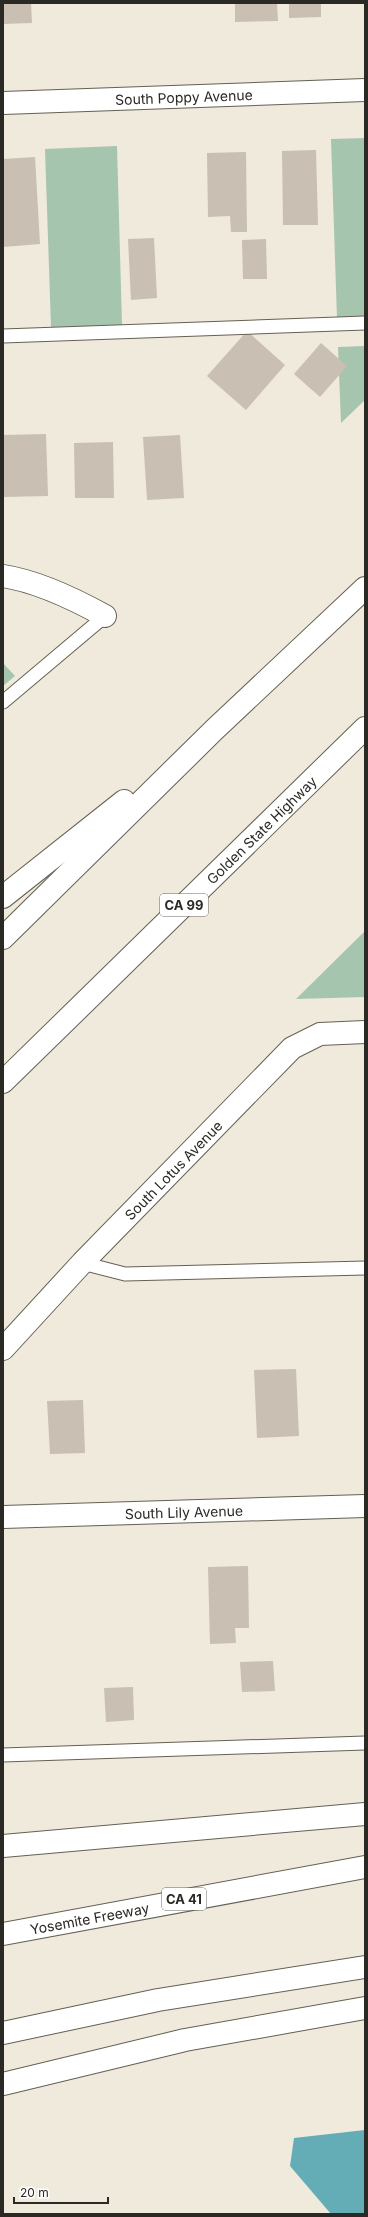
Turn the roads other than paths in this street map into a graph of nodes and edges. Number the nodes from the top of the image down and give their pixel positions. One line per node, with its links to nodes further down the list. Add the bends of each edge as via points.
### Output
1 (365, 90): 2 (main road, South Poppy Avenue)
2 (3, 103)
3 (365, 323): 4 (lane)
4 (3, 336)
5 (3, 576): 7 (main road, via 32,584 83,604)
6 (365, 588): 10 (main road)
7 (105, 616): 8 (lane)
8 (3, 702)
9 (365, 728): 14 (main road, Golden State Highway / CA 99)
10 (214, 730): 11 (main road); 12 (main road)
11 (3, 898)
12 (3, 938)
13 (365, 1032): 15 (main road, South Lotus Avenue, via 320,1034 292,1048)
14 (3, 1082)
15 (82, 1263): 16 (lane, via 125,1274); 17 (main road, South Lotus Avenue)
16 (365, 1268)
17 (3, 1349)
18 (365, 1506): 19 (main road, South Lily Avenue)
19 (3, 1517)
20 (365, 1743): 21 (lane)
21 (3, 1755)
22 (365, 1814): 23 (main road)
23 (3, 1846)
24 (365, 1867): 25 (main road, Yosemite Freeway / CA 41)
25 (3, 1934)
26 (365, 1967): 28 (main road, via 158,2000)
27 (365, 2008): 29 (main road, via 185,2040)
28 (3, 2033)
29 (3, 2084)

